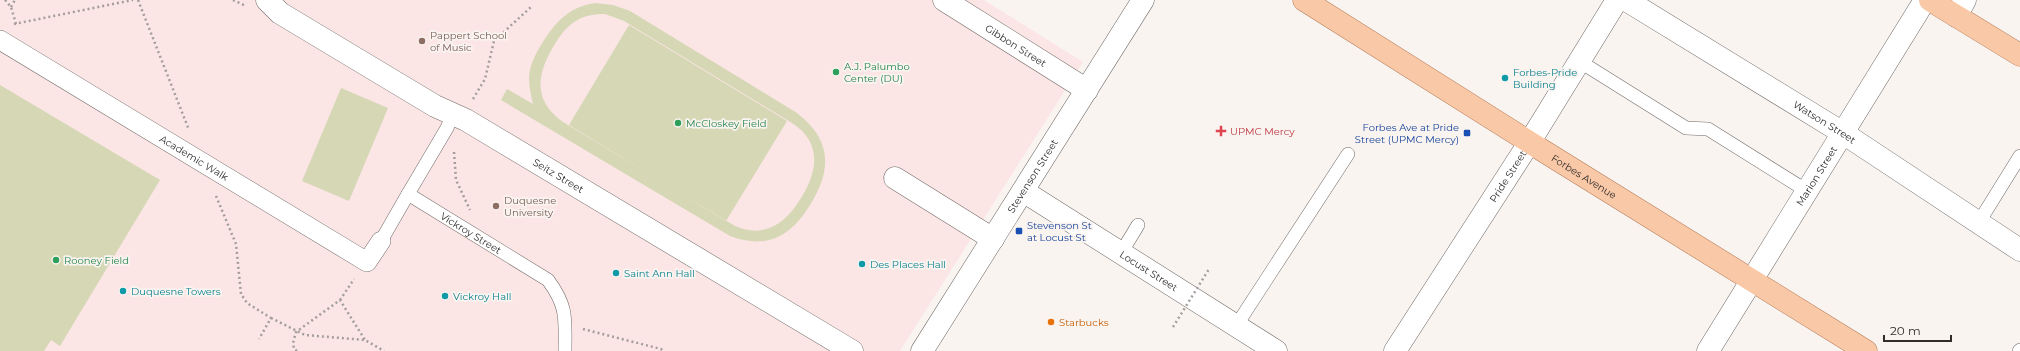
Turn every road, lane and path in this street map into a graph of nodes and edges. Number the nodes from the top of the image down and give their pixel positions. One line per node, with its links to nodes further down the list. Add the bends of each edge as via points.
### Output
1 (5, 0): 13 (path)
2 (15, 0): 13 (path)
3 (133, 0): 16 (path)
4 (138, 0): 29 (path)
5 (267, 0): 23 (street, Seitz Street, via 280,13 435,106)
6 (944, 0): 21 (street, Gibbon Street)
7 (1143, 0): 21 (street, Stevenson Street)
8 (1304, 0): 25 (main road, Forbes Avenue)
9 (1617, 0): 20 (street, Pride Street)
10 (1626, 0): 24 (street, Watson Street)
11 (1925, 0): 24 (street, Marion Street)
12 (1930, 0): 15 (main road)
13 (11, 6): 16 (path)
14 (531, 7): 22 (path, via 494,41 485,79)
15 (1961, 8): 19 (main road)
16 (16, 24): 17 (path)
17 (11, 25)
18 (0, 40): 29 (street, Academic Walk)
19 (2020, 55)
20 (1579, 61): 25 (street, Pride Street); 32 (lane, via 1686,128 1708,129)
21 (1087, 90): 31 (street, Stevenson Street)
22 (473, 101)
23 (453, 114): 33 (lane); 56 (street, Seitz Street)
24 (1843, 132): 32 (street, Marion Street); 35 (street, Watson Street)
25 (1530, 143): 43 (main road, Forbes Avenue); 59 (street, Pride Street)
26 (454, 151): 34 (path, via 456,180)
27 (1348, 154): 46 (lane)
28 (2020, 156): 35 (lane)
29 (202, 162): 41 (street, Academic Walk); 45 (path, via 236,244 241,294 247,303)
30 (895, 178): 37 (street)
31 (1023, 191): 37 (street, Stevenson Street); 40 (street, Locust Street)
32 (1807, 191): 43 (street, Marion Street)
33 (408, 194): 38 (lane); 54 (lane, Vickroy Street, via 548,280 559,295 565,311)
34 (474, 216)
35 (1979, 222): 39 (street, Watson Street)
36 (1138, 225): 40 (lane)
37 (993, 239): 57 (street, Stevenson Street)
38 (381, 240): 41 (street)
39 (2019, 247)
40 (1121, 253): 46 (street, Locust Street)
41 (367, 262): 44 (path)
42 (1209, 269): 47 (path, bridge)
43 (1752, 280): 60 (street, Marion Street); 61 (main road, Forbes Avenue)
44 (340, 300): 49 (path); 51 (path)
45 (271, 318): 49 (path); 50 (path)
46 (1236, 326): 58 (street, Locust Street)
47 (1173, 327)
48 (581, 328): 55 (path)
49 (296, 332): 51 (path, via 305,336); 52 (path, via 294,343)
50 (259, 339)
51 (366, 340): 53 (path)
52 (297, 351)
53 (384, 351)
54 (565, 351)
55 (663, 351)
56 (852, 351)
57 (922, 351)
58 (1276, 351)
59 (1395, 351)
60 (1708, 351)
61 (1866, 351)

